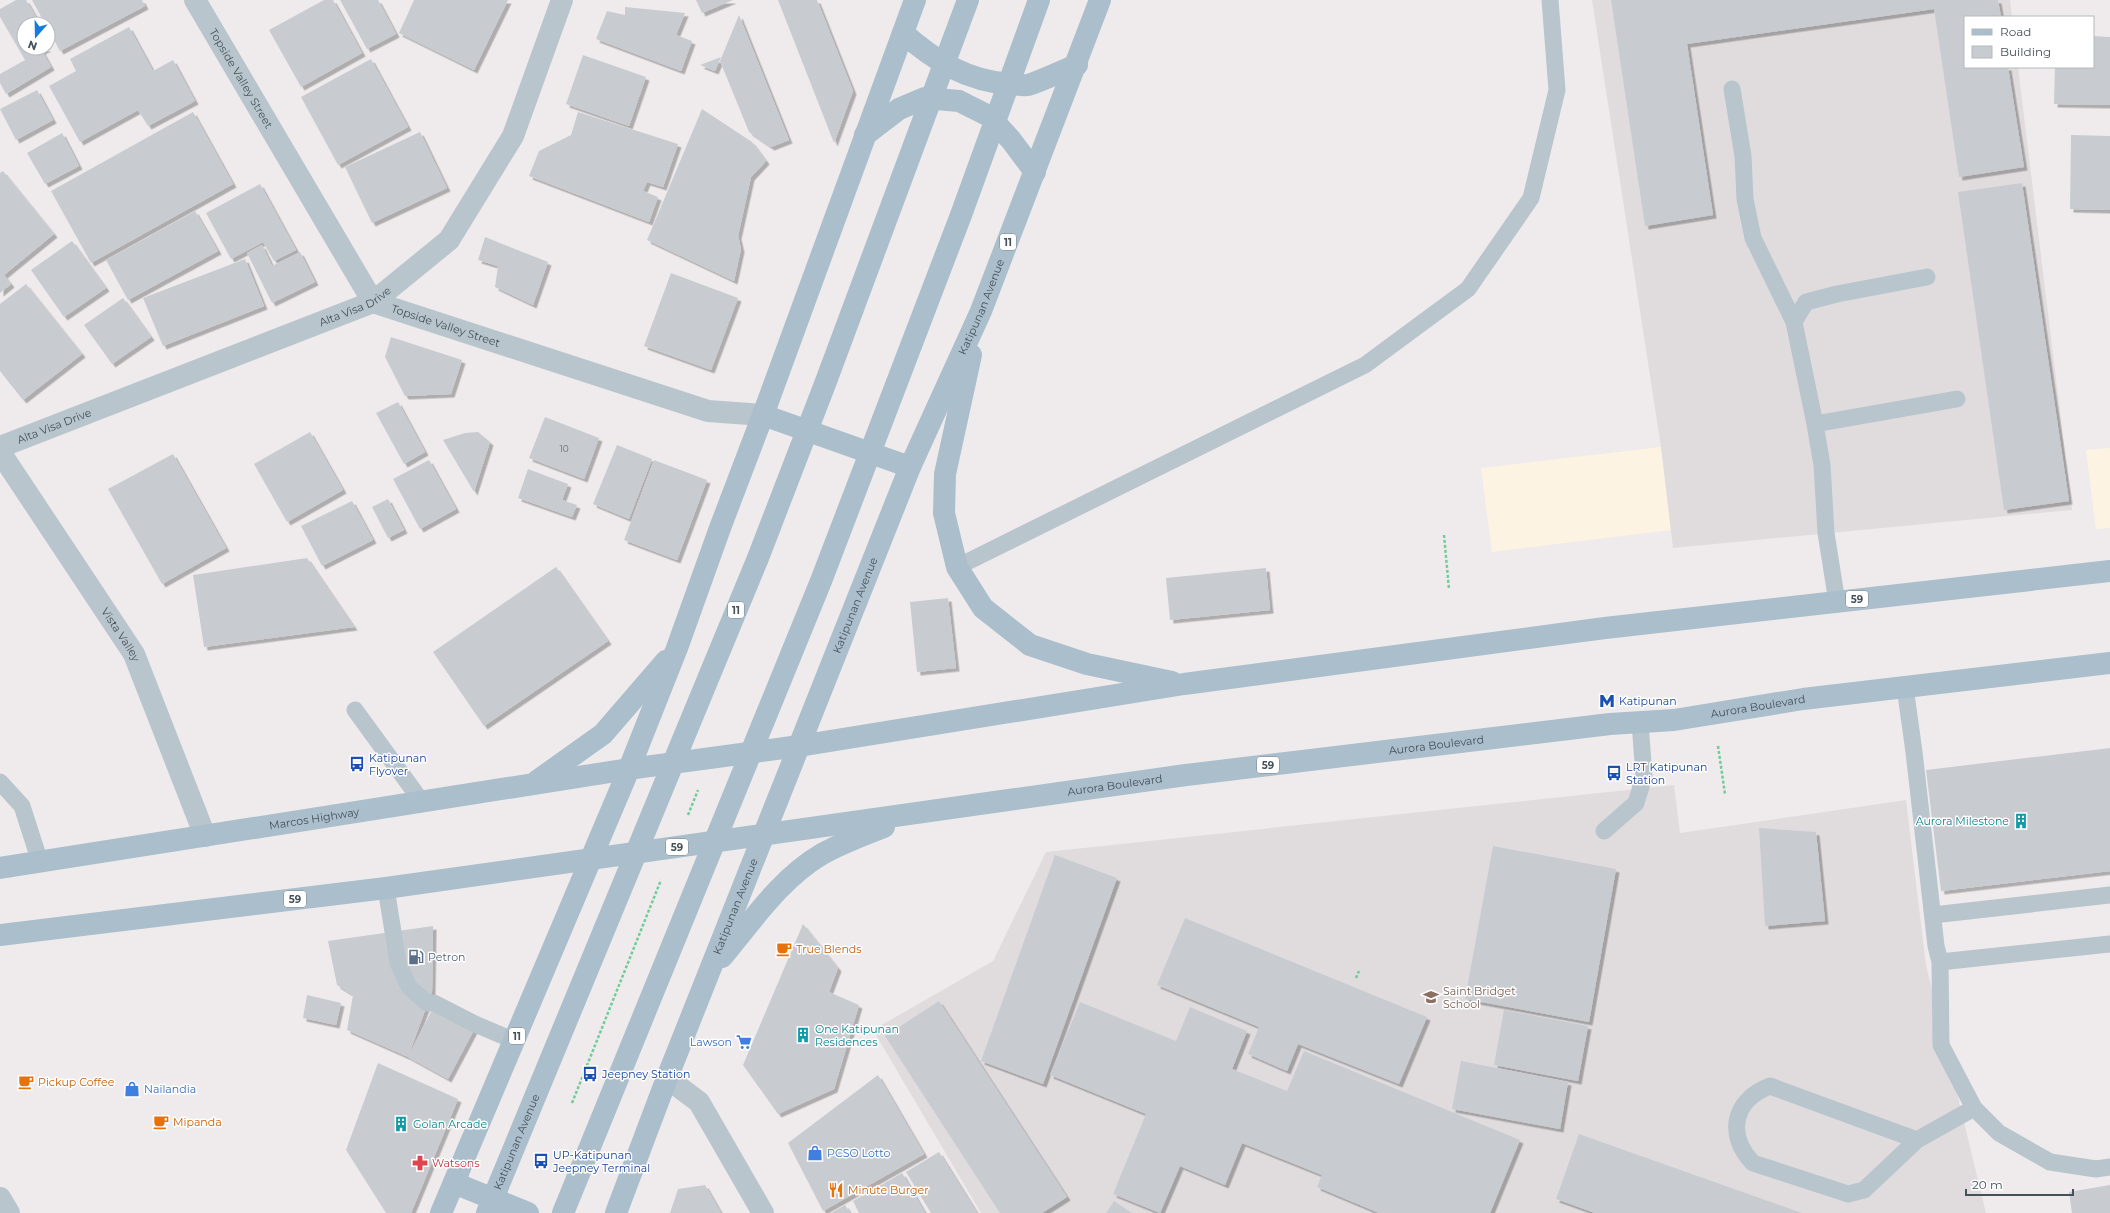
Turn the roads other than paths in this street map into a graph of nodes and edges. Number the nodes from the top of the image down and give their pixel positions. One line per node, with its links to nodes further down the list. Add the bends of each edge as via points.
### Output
1 (195, 0): 14 (street, Topside Valley Street)
2 (562, 0): 14 (street, Alta Visa Drive, via 513,136 453,234)
3 (915, 0): 8 (main road, 11)
4 (968, 0): 60 (main road, Katipunan Avenue / 11, via 826,384 760,551)
5 (1039, 0): 62 (main road, via 961,215 820,581)
6 (1100, 0): 9 (main road, Katipunan Avenue / 11)
7 (1550, 0): 23 (lane, via 1557,90 1530,198 1468,289 1365,365)
8 (903, 33): 9 (main road, via 926,54 947,67 999,83 1027,85); 11 (main road, 11)
9 (1077, 65): 12 (main road, Katipunan Avenue / 11)
10 (1732, 89): 16 (lane, via 1743,156 1744,199 1752,238)
11 (865, 135): 12 (main road, via 899,109 925,98 959,101 989,116); 18 (main road, 11)
12 (1035, 172): 15 (main road, Katipunan Avenue / 11)
13 (1926, 277): 16 (lane, via 1806,302)
14 (373, 302): 18 (street, Topside Valley Street, via 708,411); 20 (street, Alta Visa Drive)
15 (981, 312): 22 (main road, Katipunan Avenue / 11); 23 (main road, via 944,474 944,513)
16 (1794, 322): 19 (lane)
17 (1957, 399): 19 (lane)
18 (763, 415): 22 (main road); 26 (main road, 11)
19 (1815, 424): 25 (lane, via 1822,465 1826,533)
20 (0, 447)
21 (0, 452): 40 (street, Vista Valley, via 134,654)
22 (910, 467): 32 (main road, Katipunan Avenue / 11)
23 (957, 567): 28 (main road, via 983,608 1030,645 1087,664)
24 (2110, 571): 25 (main road, 59)
25 (1837, 602): 28 (main road, 59, via 1605,628)
26 (677, 648): 33 (main road, 11); 35 (main road, via 603,734)
27 (2110, 663): 29 (main road, Aurora Boulevard / 59)
28 (1184, 684): 32 (main road, 59)
29 (1904, 687): 31 (main road, Aurora Boulevard / 59, via 1803,699 1674,720); 46 (lane)
30 (355, 710): 36 (lane)
31 (1640, 722): 37 (main road, Aurora Boulevard / 59, via 1194,774); 38 (lane, via 1644,777 1636,802)
32 (799, 746): 33 (main road, 59); 39 (main road, Katipunan Avenue / 11)
33 (629, 769): 35 (main road, Marcos Highway / 59); 41 (main road, 11)
34 (0, 782): 42 (lane, via 22,806)
35 (532, 784): 36 (main road, Marcos Highway / 59)
36 (422, 802): 40 (main road, Marcos Highway / 59)
37 (926, 812): 39 (main road, Aurora Boulevard / 59); 50 (main road, via 855,838 821,855 795,874 770,898)
38 (1604, 830)
39 (763, 835): 41 (main road, 59); 50 (main road, Katipunan Avenue / 11)
40 (205, 836): 42 (main road, Marcos Highway / 59)
41 (590, 858): 44 (main road, 59); 51 (main road, 11)
42 (40, 862): 43 (main road, Marcos Highway / 59)
43 (0, 868)
44 (386, 888): 47 (main road, 59); 51 (lane, via 398,963 409,987 427,1003 434,1003)
45 (2110, 895): 46 (lane)
46 (1933, 915): 49 (lane)
47 (0, 935)
48 (2110, 944): 49 (lane)
49 (1940, 962): 53 (lane, via 1941,1045)
50 (709, 973): 52 (main road, Katipunan Avenue / 11)
51 (515, 1041): 56 (main road, 11)
52 (667, 1078): 63 (main road, Katipunan Avenue / 11); 64 (street, via 699,1102)
53 (1974, 1108): 54 (lane); 55 (lane, via 1999,1133 2050,1162 2096,1169)
54 (1917, 1140): 54 (lane, via 1864,1190 1848,1194 1753,1163 1739,1144 1737,1119 1749,1098 1770,1086)
55 (2110, 1167)
56 (454, 1183): 59 (main road, 11); 61 (main road)
57 (0, 1198): 58 (street)
58 (9, 1213)
59 (441, 1213)
60 (487, 1213)
61 (528, 1213)
62 (563, 1213)
63 (616, 1213)
64 (763, 1213)

